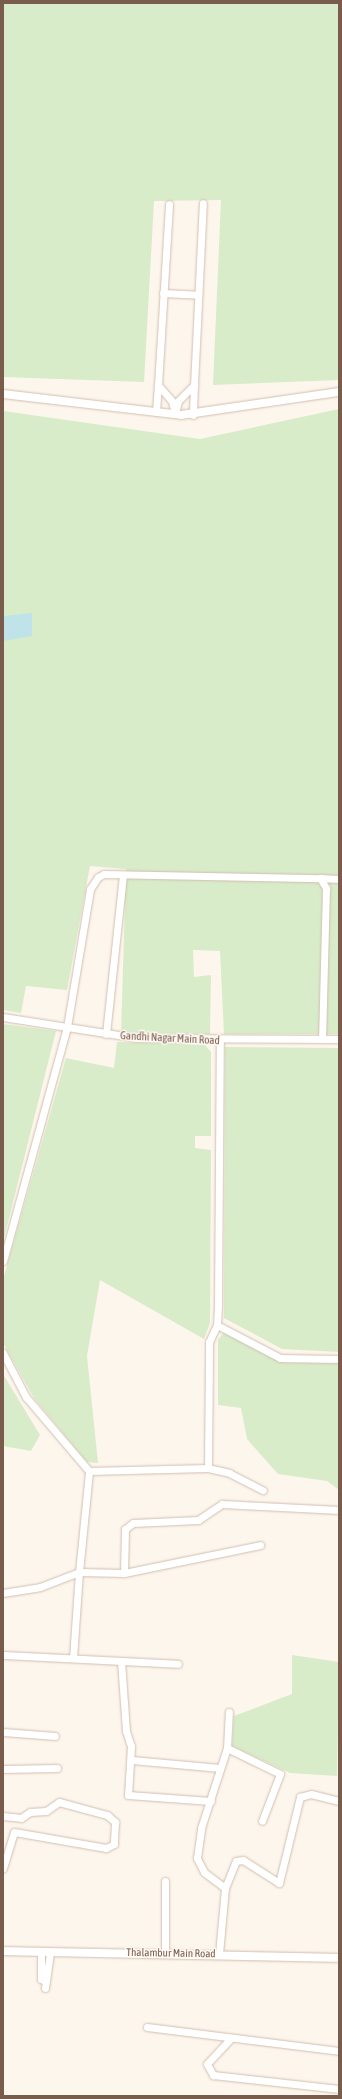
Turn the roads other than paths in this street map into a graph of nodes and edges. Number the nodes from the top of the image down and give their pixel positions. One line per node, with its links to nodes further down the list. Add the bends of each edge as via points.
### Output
1 (203, 203): 4 (street)
2 (169, 204): 3 (street)
3 (163, 293): 4 (street); 5 (street)
4 (198, 295): 6 (street)
5 (158, 385): 9 (street); 10 (street, via 172,401)
6 (194, 385): 10 (street, via 178,401); 11 (street)
7 (339, 392): 11 (street)
8 (3, 394): 9 (street)
9 (156, 412): 10 (street)
10 (175, 414): 11 (street)
11 (193, 415)
12 (122, 875): 13 (street); 16 (street, via 104,874 90,888); 17 (street)
13 (320, 878): 14 (street); 18 (street, via 326,888)
14 (339, 879)
15 (3, 1017): 16 (street, Gandhi Nagar Main Road)
16 (67, 1027): 17 (street, Gandhi Nagar Main Road); 21 (street)
17 (106, 1034): 20 (street, Gandhi Nagar Main Road)
18 (322, 1039): 19 (street, Gandhi Nagar Main Road); 20 (street, Gandhi Nagar Main Road)
19 (339, 1039)
20 (220, 1041): 22 (street)
21 (3, 1261)
22 (217, 1325): 24 (street, via 280,1358); 25 (street, via 209,1342)
23 (3, 1354): 26 (street, via 26,1397)
24 (339, 1359)
25 (208, 1468): 26 (street); 27 (street, via 229,1473)
26 (89, 1471): 30 (street)
27 (263, 1490)
28 (339, 1510): 31 (street, via 222,1504 198,1520 133,1523 125,1529)
29 (260, 1545): 31 (street)
30 (79, 1572): 31 (street); 32 (street, via 40,1587); 34 (street)
31 (124, 1572)
32 (3, 1593)
33 (3, 1655): 34 (street)
34 (73, 1658): 35 (street)
35 (121, 1661): 36 (street); 41 (street, via 126,1731)
36 (178, 1664)
37 (229, 1712): 40 (street)
38 (3, 1732): 39 (street)
39 (55, 1736)
40 (227, 1748): 43 (street); 49 (street, via 280,1774)
41 (132, 1760): 43 (street); 45 (street, via 128,1795)
42 (57, 1768): 44 (street)
43 (220, 1768): 45 (street)
44 (3, 1769)
45 (211, 1801): 53 (street, via 201,1828 197,1858 204,1872)
46 (339, 1801): 53 (street, via 311,1794 300,1797 279,1883 239,1860)
47 (3, 1816): 48 (street)
48 (21, 1818): 50 (street); 50 (street, via 30,1812 48,1810 55,1802 86,1809 112,1818 114,1844 106,1848)
49 (262, 1821)
50 (19, 1831): 51 (street, via 11,1835)
51 (3, 1868)
52 (165, 1882): 57 (street)
53 (225, 1888): 58 (street)
54 (3, 1951): 55 (street, Thalambur Main Road)
55 (41, 1951): 56 (street, Thalambur Main Road); 56 (street, via 41,1979 45,1984 49,1980)
56 (50, 1952): 57 (street, Thalambur Main Road)
57 (165, 1953): 58 (street, Thalambur Main Road)
58 (218, 1954): 59 (street, Thalambur Main Road)
59 (339, 1958)
60 (147, 2027): 61 (street)
61 (231, 2038): 62 (street); 63 (street, via 207,2064 213,2075)
62 (339, 2051)
63 (339, 2089)

